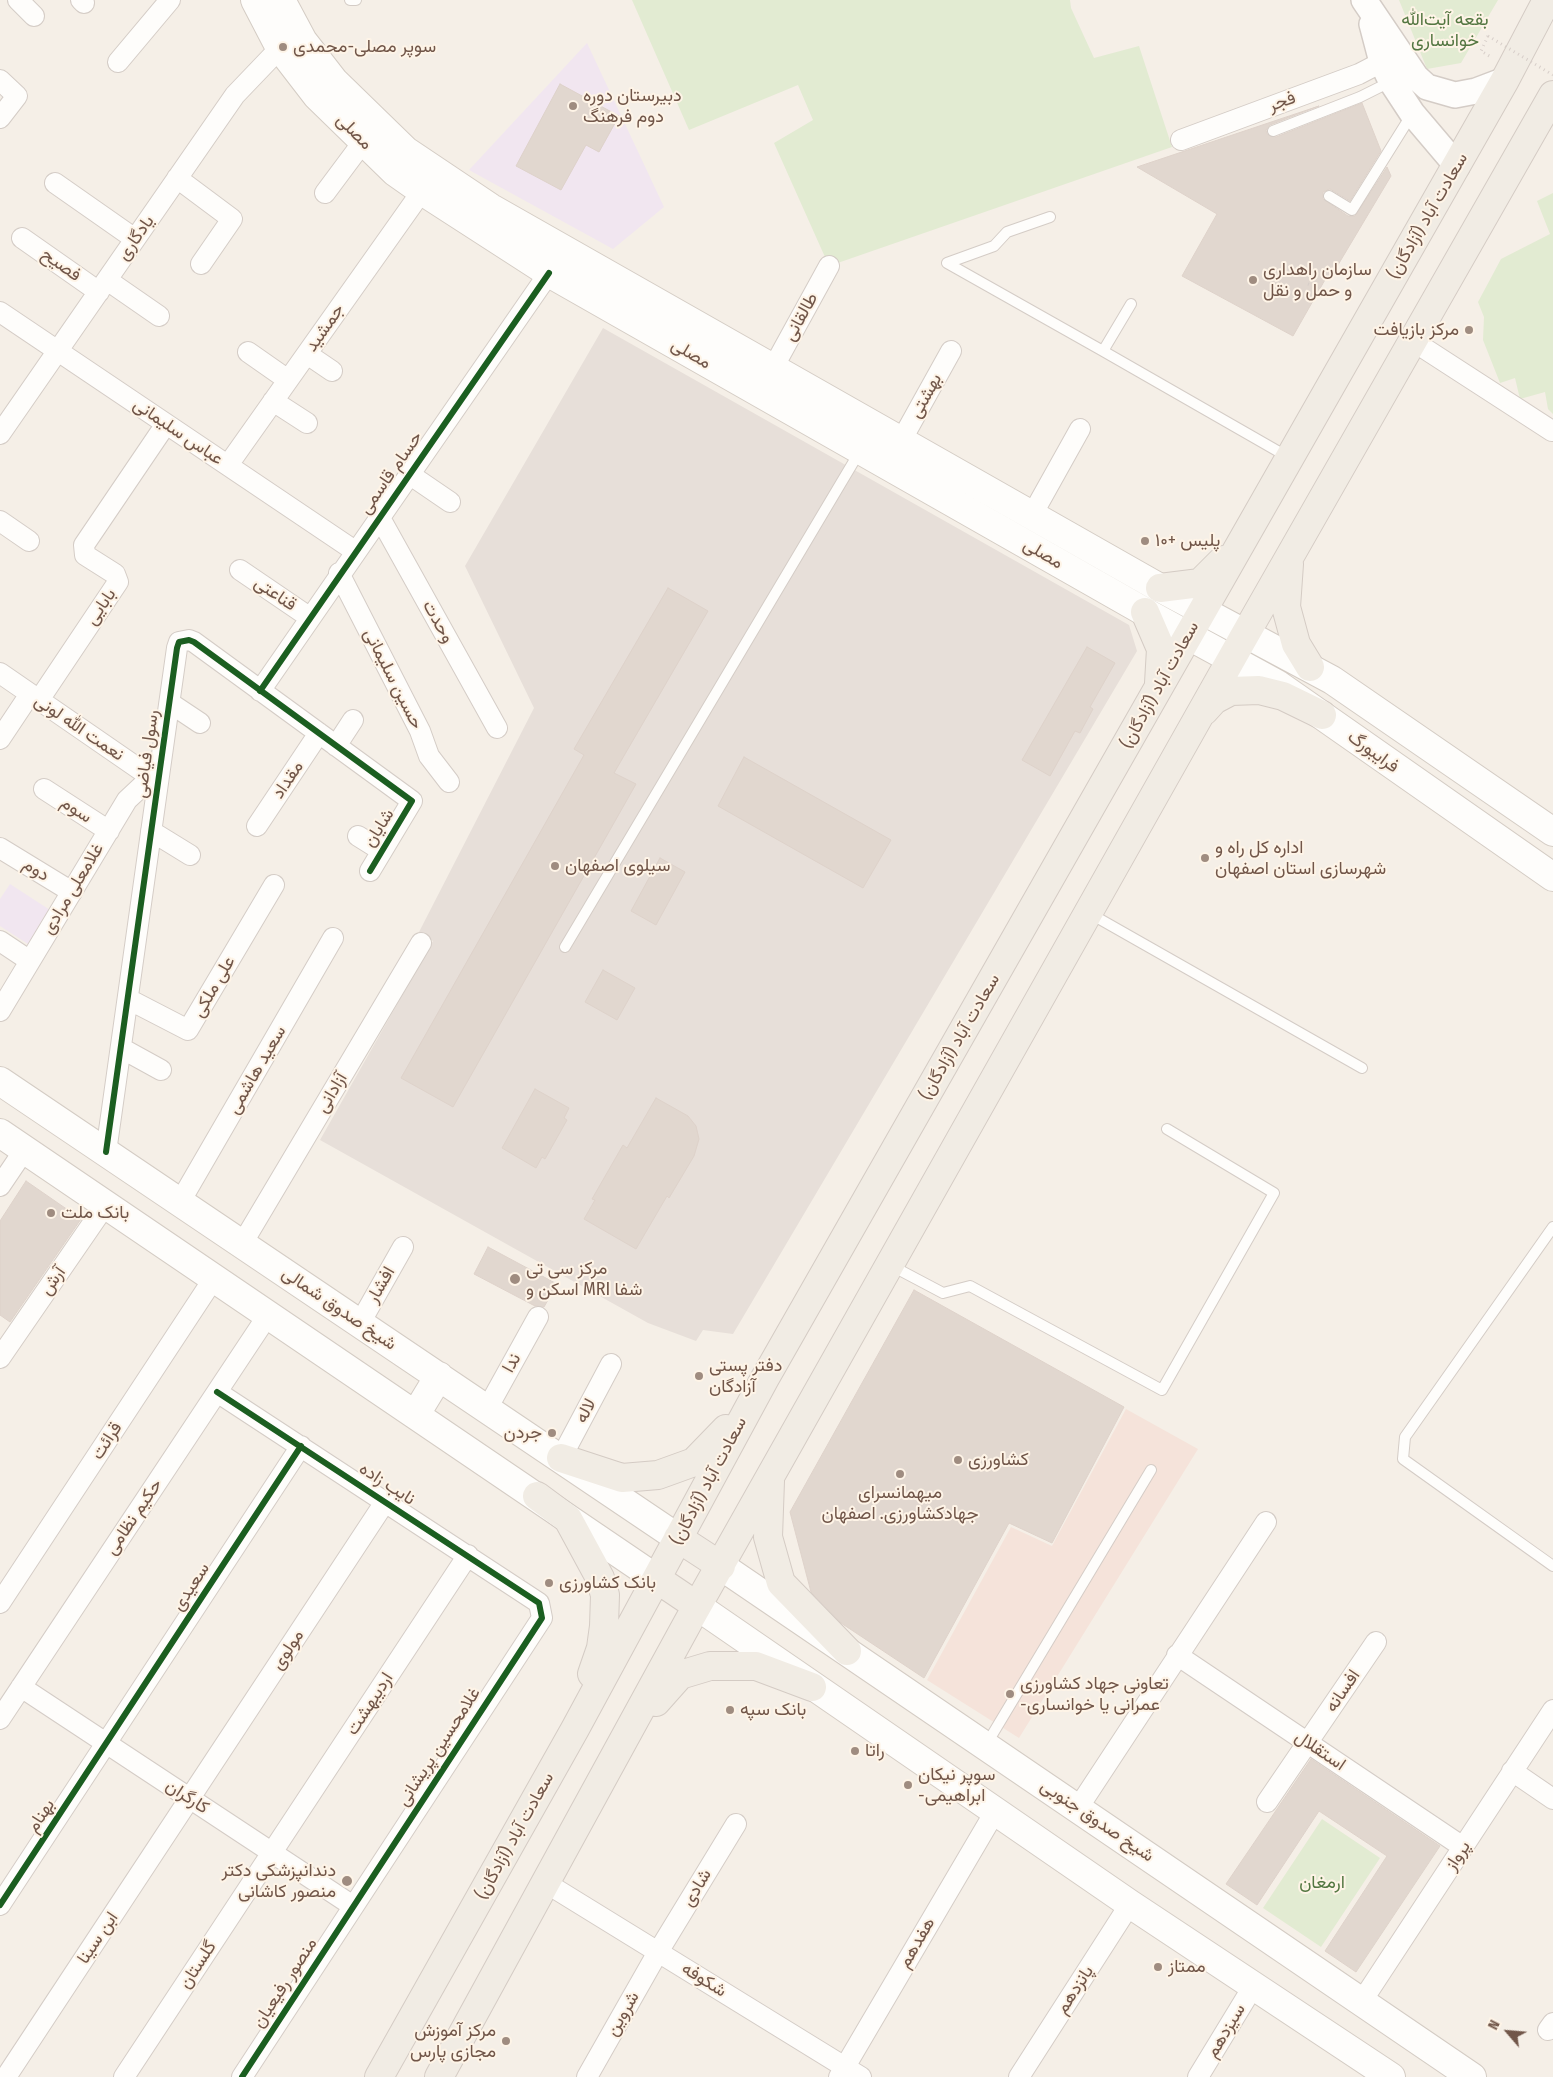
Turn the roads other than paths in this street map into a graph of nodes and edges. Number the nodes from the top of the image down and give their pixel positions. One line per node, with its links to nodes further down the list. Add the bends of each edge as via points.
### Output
1 (18, 0): 9 (street)
2 (170, 0): 11 (street)
3 (255, 0): 10 (main road, مصلی)
4 (281, 0): 43 (main road, مصلی, via 302,41 334,81 406,151 491,208)
5 (350, 0): 6 (lane)
6 (356, 0)
7 (1547, 0): 14 (main road, سعادت آباد (آزادگان))
8 (1366, 3): 12 (street); 14 (street, via 1416,77 1427,87 1455,95)
9 (34, 16)
10 (280, 48): 20 (main road, مصلی, via 317,96); 22 (street, یادگاری, via 235,95)
11 (118, 62)
12 (1387, 72): 16 (street); 18 (lane, via 1368,94); 19 (street, فجر, via 1358,74)
13 (0, 80): 17 (street, via 17,96)
14 (1505, 80): 21 (main road, سعادت آباد (آزادگان))
15 (1553, 95): 37 (main road)
16 (1412, 113): 21 (street); 26 (lane, via 1352,210)
17 (0, 118)
18 (1273, 131)
19 (1181, 140)
20 (363, 142): 24 (main road, مصلی, via 395,172); 25 (street)
21 (1456, 166): 55 (main road, سعادت آباد (آزادگان))
22 (177, 178): 29 (street, یادگاری); 30 (street, via 232,219)
23 (54, 183): 29 (street)
24 (422, 191): 32 (main road, مصلی); 42 (street, جمشید)
25 (325, 193)
26 (1329, 196)
27 (1050, 218): 40 (lane, via 1007,232 994,246 947,262)
28 (22, 238): 33 (street, فصیح)
29 (135, 239): 33 (street, یادگاری)
30 (200, 264)
31 (829, 266): 43 (street, طالقانی)
32 (549, 273): 54 (main road, مصلی); 57 (street, حسام قاسمی)
33 (103, 286): 35 (street, فصیح); 38 (street, یادگاری)
34 (1131, 304): 40 (lane)
35 (159, 316)
36 (2, 319): 38 (street, عباس سلیمانی)
37 (1412, 341): 51 (street); 65 (main road)
38 (58, 351): 48 (street, عباس سلیمانی); 52 (street, یادگاری)
39 (951, 351): 53 (street, بهشتی)
40 (1103, 351): 55 (lane)
41 (248, 352): 45 (street)
42 (307, 354): 44 (street); 45 (street, جمشید)
43 (773, 368): 49 (main road, مصلی)
44 (332, 371)
45 (288, 380): 46 (street, جمشید)
46 (273, 401): 47 (street); 56 (street, جمشید)
47 (307, 423)
48 (166, 424): 56 (street, عباس سلیمانی); 79 (street, بابایی, via 84,545 85,555 116,574 118,582)
49 (874, 426): 53 (main road, مصلی); 54 (main road)
50 (1080, 429): 59 (street)
51 (1552, 430)
52 (0, 434)
53 (901, 441): 59 (main road, مصلی)
54 (860, 450): 70 (main road, مصلی); 109 (lane)
55 (1290, 458): 63 (main road, سعادت آباد (آزادگان))
56 (228, 465): 64 (street, عباس سلیمانی)
57 (409, 474): 58 (street); 60 (street, حسام قاسمی)
58 (450, 502)
59 (1032, 515): 68 (main road, مصلی)
60 (379, 516): 64 (street, حسام قاسمی); 85 (street, وحدت)
61 (0, 521): 62 (street)
62 (29, 541)
63 (1239, 546): 68 (main road, via 1200,583); 69 (main road, سعادت آباد (آزادگان))
64 (355, 551): 67 (street, حسام قاسمی)
65 (1290, 556): 72 (main road); 75 (main road, via 1286,607 1296,644)
66 (240, 570): 71 (street, قناعتی)
67 (340, 574): 71 (street, حسام قاسمی); 90 (street, حسین سلیمانی, via 420,731 429,756)
68 (1160, 588): 69 (main road, مصلی)
69 (1201, 611): 72 (main road, فرایبورگ); 73 (main road, سعادت آباد (آزادگان))
70 (1145, 612): 73 (main road, مصلی); 78 (main road, via 1161,649)
71 (309, 618): 77 (street, حسام قاسمی)
72 (1246, 633): 74 (main road); 75 (main road, فرایبورگ)
73 (1188, 635): 74 (main road, فرایبورگ); 78 (main road, سعادت آباد (آزادگان))
74 (1232, 658): 81 (main road, فرایبورگ); 82 (main road)
75 (1310, 668): 96 (main road, فرایبورگ)
76 (0, 673): 79 (street, نعمت الله لونی)
77 (260, 690): 80 (street, رسول فیاضی, via 194,642 184,640 176,648); 86 (street, رسول فیاضی)
78 (1158, 690): 135 (main road, سعادت آباد (آزادگان))
79 (35, 697): 87 (street); 89 (street, نعمت الله لونی)
80 (170, 702): 84 (street); 89 (street, رسول فیاضی)
81 (1322, 715): 82 (main road, via 1283,696 1259,690 1231,691 1214,700); 102 (main road, فرایبورگ)
82 (1198, 718): 105 (main road)
83 (353, 720): 88 (street)
84 (200, 723)
85 (497, 728)
86 (318, 733): 88 (street, رسول فیاضی); 93 (street, مقداد)
87 (0, 738)
88 (336, 746): 92 (street, رسول فیاضی)
89 (158, 782): 94 (street, غلامعلی مرادی, via 143,785 127,800); 95 (street, رسول فیاضی)
90 (449, 782)
91 (44, 789): 94 (street, سوم)
92 (412, 801): 99 (street, شایان)
93 (256, 826)
94 (109, 831): 104 (street, غلامعلی مرادی)
95 (151, 831): 100 (street); 111 (street, رسول فیاضی)
96 (1553, 832)
97 (358, 836): 99 (street)
98 (0, 848): 104 (street, دوم)
99 (382, 851): 101 (street, شایان)
100 (190, 855)
101 (370, 871)
102 (1553, 877)
103 (274, 885): 111 (street, علی ملکی, via 188,1030)
104 (72, 892): 110 (street, غلامعلی مرادی)
105 (1088, 913): 114 (lane); 127 (main road)
106 (334, 938): 122 (street, سعید هاشمی)
107 (0, 941): 110 (street)
108 (421, 943): 125 (street, آزادانی)
109 (565, 947)
110 (30, 961): 112 (street, غلامعلی مرادی)
111 (128, 999): 113 (street, رسول فیاضی)
112 (0, 1011)
113 (121, 1048): 115 (street); 120 (street, رسول فیاضی)
114 (1362, 1068)
115 (161, 1070)
116 (0, 1081): 120 (main road, شیخ صدوق شمالی)
117 (1167, 1129): 127 (lane, via 1274,1193 1162,1390 970,1286 943,1293)
118 (0, 1133): 119 (main road)
119 (25, 1149): 121 (street); 123 (main road)
120 (106, 1152): 122 (main road, شیخ صدوق شمالی)
121 (0, 1186)
122 (180, 1202): 125 (main road, شیخ صدوق شمالی)
123 (106, 1204): 128 (main road); 132 (street, آرش)
124 (1553, 1227): 149 (lane, via 1405,1437 1403,1459)
125 (242, 1244): 131 (main road, شیخ صدوق شمالی)
126 (403, 1247): 131 (street, افشار)
127 (890, 1265): 142 (main road)
128 (214, 1278): 129 (main road); 151 (street, قرائت)
129 (268, 1315): 136 (street, حکیم نظامی); 138 (main road)
130 (538, 1318): 137 (street, ندا)
131 (360, 1323): 134 (main road, شیخ صدوق شمالی)
132 (0, 1358)
133 (611, 1364): 140 (street, لاله)
134 (439, 1376): 137 (main road, شیخ صدوق شمالی); 138 (main road)
135 (765, 1378): 140 (main road, via 723,1434 694,1462 658,1475 622,1478); 146 (main road, سعادت آباد (آزادگان))
136 (217, 1392): 139 (street, نایب زاده); 157 (street, حکیم نظامی)
137 (487, 1409): 140 (main road, شیخ صدوق شمالی)
138 (416, 1414): 143 (main road)
139 (301, 1446): 144 (street, نایب زاده); 164 (street, سعیدی)
140 (561, 1458): 146 (main road, شیخ صدوق شمالی)
141 (1151, 1470): 165 (lane)
142 (770, 1478): 148 (main road); 155 (main road, via 768,1537 781,1583)
143 (537, 1496): 150 (main road); 161 (main road, via 568,1519 600,1578 605,1595 601,1648)
144 (385, 1502): 147 (street, نایب زاده); 167 (street, مولوی)
145 (1266, 1522): 156 (street)
146 (678, 1538): 148 (main road); 150 (main road, سعادت آباد (آزادگان))
147 (468, 1555): 152 (street, نایب زاده); 174 (street, اردیبهشت)
148 (720, 1566): 153 (main road); 155 (main road, شیخ صدوق جنوبی)
149 (1553, 1566)
150 (657, 1579): 153 (main road); 161 (main road, سعادت آباد (آزادگان))
151 (0, 1603)
152 (539, 1603): 178 (street, غلامحسین پریشانی, via 542,1618)
153 (697, 1606): 158 (main road); 163 (main road)
154 (1376, 1642): 162 (street, افسانه)
155 (847, 1651): 165 (main road, شیخ صدوق جنوبی)
156 (1177, 1656): 162 (street, استقلال); 170 (street)
157 (21, 1687): 160 (street, حکیم نظامی); 164 (street, کارگران)
158 (812, 1687): 163 (main road, via 756,1666 710,1666 680,1675); 171 (main road)
159 (1553, 1710): 166 (street, پرواز)
160 (0, 1719)
161 (575, 1729): 187 (main road, سعادت آباد (آزادگان))
162 (1309, 1741): 169 (street, افسانه); 173 (street, استقلال)
163 (623, 1742): 175 (main road)
164 (106, 1744): 167 (street, کارگران); 177 (street, بهنام)
165 (986, 1746): 170 (main road, شیخ صدوق جنوبی)
166 (1512, 1771): 168 (street); 173 (street, پرواز)
167 (190, 1799): 174 (street, کارگران); 184 (street, ابن سینا)
168 (1553, 1799)
169 (1267, 1802)
170 (1078, 1808): 181 (main road, شیخ صدوق جنوبی)
171 (996, 1810): 176 (main road); 182 (street, هفدهم)
172 (736, 1824): 179 (street, شادی)
173 (1463, 1847): 181 (street, پرواز)
174 (272, 1853): 178 (street, کارگران); 185 (street, گلستان)
175 (546, 1883): 179 (street, شکوفه); 188 (main road)
176 (1130, 1904): 180 (main road); 190 (street, پانزدهم)
177 (0, 1905)
178 (352, 1906): 186 (street, منصور رفیعیان)
179 (658, 1952): 182 (street, شکوفه); 189 (street, شروین)
180 (1254, 1985): 183 (main road); 191 (street, سیزدهم)
181 (1362, 2001): 192 (main road, شیخ صدوق جنوبی)
182 (848, 2074)
183 (1380, 2074)
184 (6, 2077)
185 (124, 2077)
186 (242, 2077)
187 (379, 2077)
188 (439, 2077)
189 (587, 2077)
190 (1019, 2077)
191 (1198, 2077)
192 (1472, 2077)

